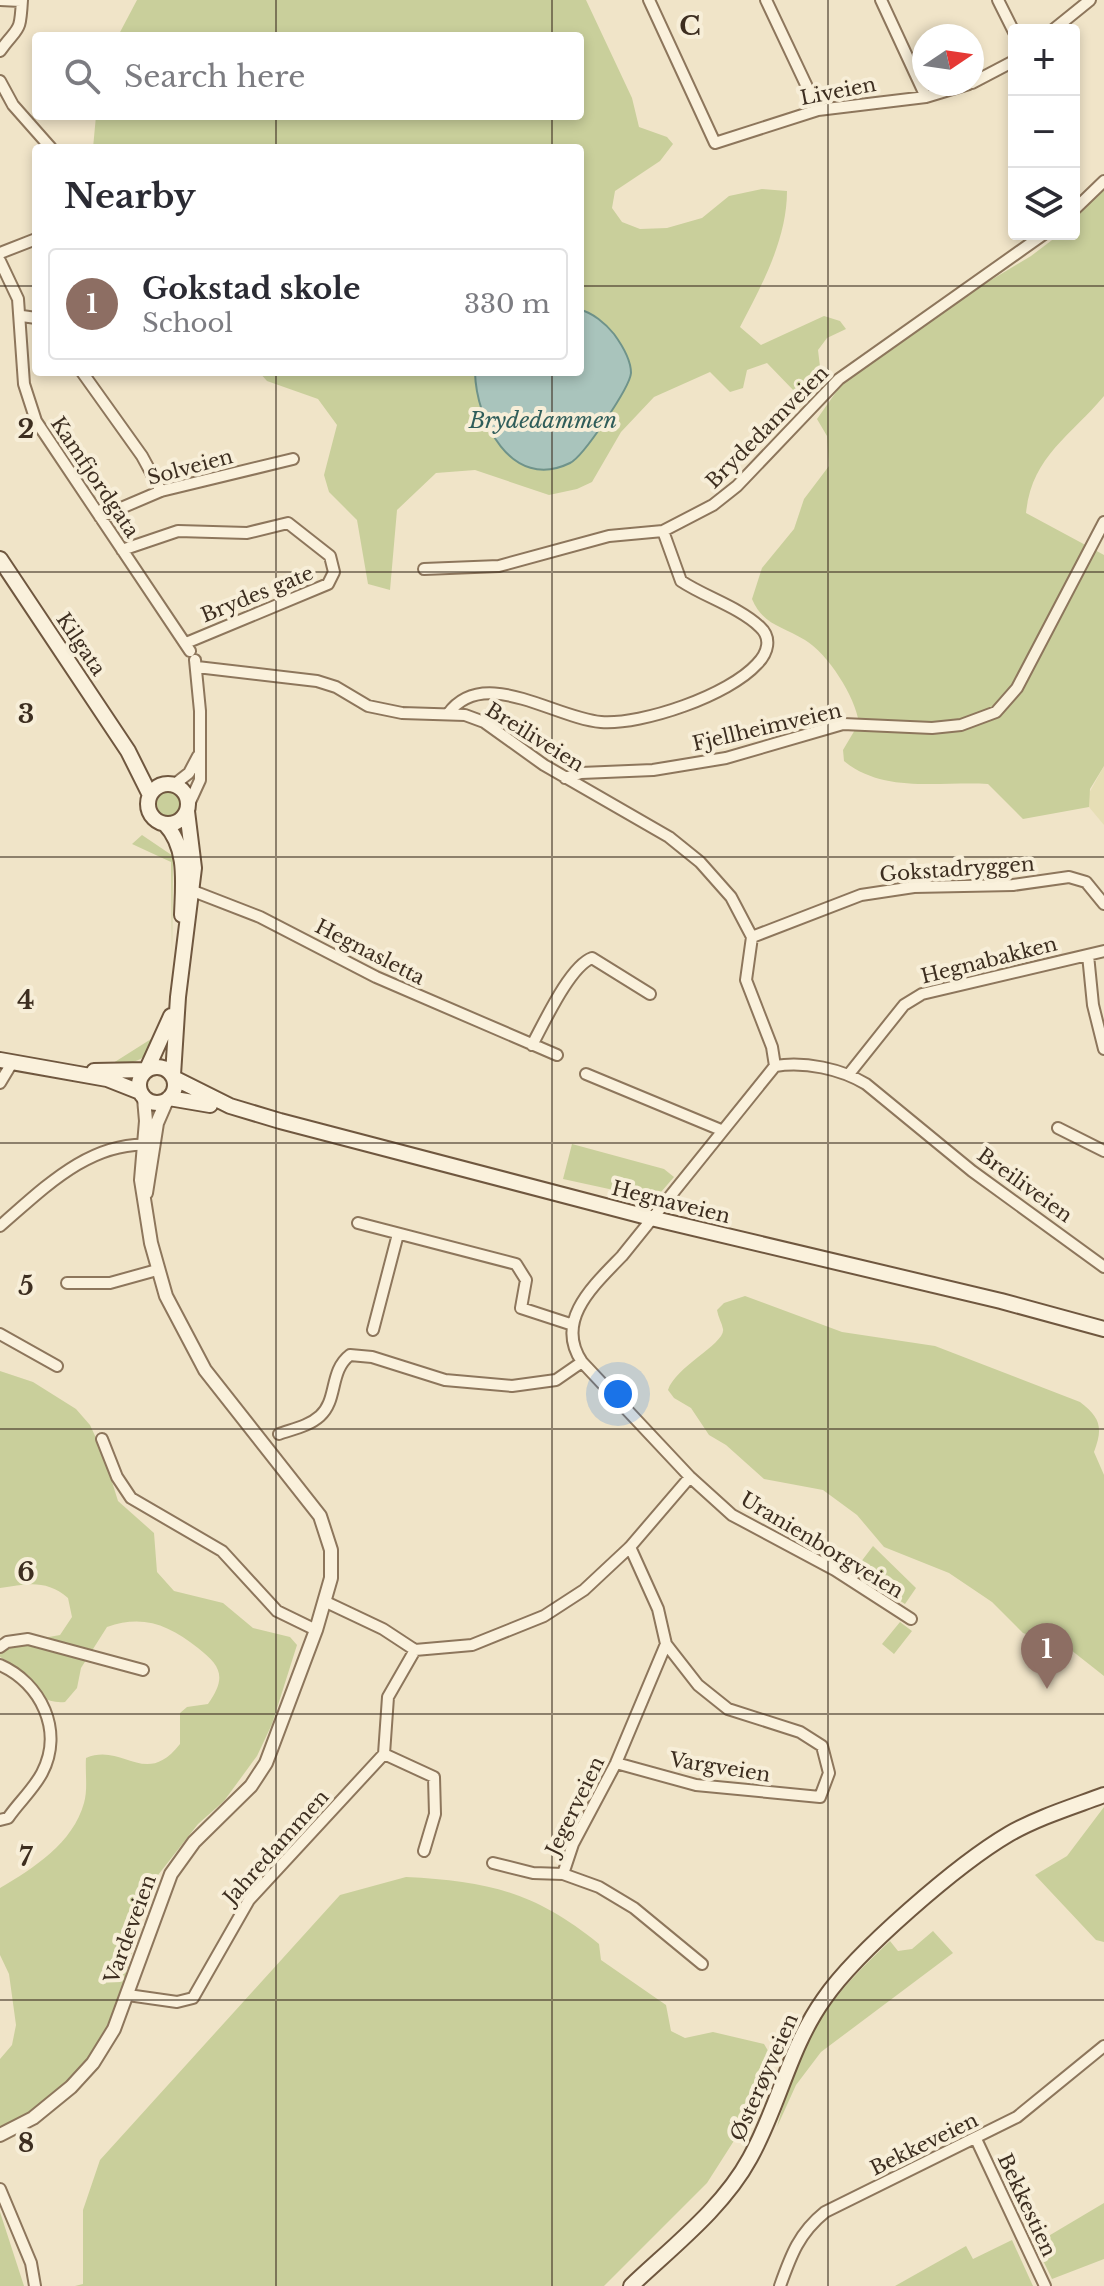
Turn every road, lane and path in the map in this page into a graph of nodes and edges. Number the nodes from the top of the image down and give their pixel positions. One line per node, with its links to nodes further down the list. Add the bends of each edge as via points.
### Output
1 (0, 0): 7 (street)
2 (649, 0): 16 (street, Liveien, via 715,143)
3 (766, 0): 16 (street)
4 (881, 0): 15 (street)
5 (998, 0): 8 (street)
6 (1090, 0): 9 (street)
7 (22, 1): 10 (street, via 16,35)
8 (1010, 24)
9 (1060, 24)
10 (0, 51)
11 (1008, 64): 12 (street, Liveien)
12 (984, 76)
13 (0, 81): 17 (street, via 13,105)
14 (929, 96): 15 (street, Liveien)
15 (926, 97): 16 (street, Liveien)
16 (818, 110)
17 (47, 144)
18 (1104, 181): 19 (street)
19 (1080, 204)
20 (1036, 240): 31 (street, Brydedamveien, via 839,379 737,486)
21 (32, 241): 22 (street)
22 (0, 253)
23 (0, 261): 24 (street, Kamfjordgata)
24 (22, 316): 25 (street); 29 (street, Kamfjordgata, via 29,405 50,446)
25 (32, 317)
26 (85, 376): 28 (street)
27 (293, 459): 28 (street, Solveien)
28 (161, 491): 29 (street, Solveien)
29 (100, 517): 32 (street, Kamfjordgata)
30 (1104, 522): 39 (street, Fjellheimveien, via 1017,688 983,719 932,728 843,724 726,758)
31 (663, 531): 34 (street, via 609,536 499,566); 36 (street, via 681,581 764,632 766,653 745,678 675,707 615,722 492,692 460,701)
32 (122, 550): 35 (street, Kamfjordgata); 35 (street, Brydes gate, via 178,531 247,533 282,522 295,526 330,556 334,572 328,584)
33 (0, 559): 38 (main road, Kilgata)
34 (424, 569)
35 (192, 655): 36 (street, Breiliveien, via 317,681 368,706); 37 (street)
36 (448, 714): 39 (street, Breiliveien, via 484,722)
37 (200, 750): 40 (street, via 189,773); 42 (street, via 200,780)
38 (128, 751): 40 (main road, Kilgata); 41 (main road, Kilgata)
39 (565, 778): 46 (street, Breiliveien, via 669,837 700,862 731,897)
40 (169, 784): 41 (main road); 42 (main road, via 184,790)
41 (150, 795): 43 (main road, via 150,813)
42 (188, 808): 43 (main road, via 177,822); 44 (main road)
43 (165, 824): 47 (main road, via 173,832 182,863)
44 (193, 891): 47 (main road); 52 (street, Hegnasletta, via 260,917 376,977)
45 (1104, 904): 46 (street, Gokstadryggen, via 1086,882 1069,877 1013,885 914,887 861,895)
46 (752, 937): 56 (street, via 746,980)
47 (184, 944): 51 (main road)
48 (1104, 951): 49 (street, Hegnabakken)
49 (1088, 955): 53 (street); 60 (street, Hegnabakken, via 922,994 904,1005)
50 (650, 994): 52 (street, via 587,959)
51 (178, 997): 57 (main road); 61 (main road)
52 (532, 1045): 54 (street, Hegnasletta)
53 (1104, 1049)
54 (557, 1055)
55 (6, 1061): 58 (main road); 62 (street)
56 (775, 1066): 60 (street); 67 (street)
57 (146, 1069): 58 (main road); 61 (main road, via 160,1066); 63 (main road, via 139,1079)
58 (69, 1071): 63 (main road, via 107,1079)
59 (586, 1074): 67 (street)
60 (849, 1074): 74 (street, Breiliveien)
61 (173, 1076): 64 (main road, via 175,1089); 65 (main road, Hegnaveien)
62 (0, 1083)
63 (142, 1095): 64 (main road, via 155,1103); 68 (street, Vardeveien)
64 (168, 1099): 65 (main road, Hegnaveien); 68 (street, Vardeveien)
65 (230, 1106): 70 (main road, Hegnaveien)
66 (1058, 1128): 69 (street)
67 (721, 1130): 70 (street)
68 (148, 1144): 72 (street, via 116,1145 92,1155); 75 (street, Vardeveien, via 146,1193)
69 (1104, 1151)
70 (651, 1218): 77 (street, via 596,1283); 78 (main road, Hegnaveien)
71 (358, 1223): 73 (street)
72 (0, 1226)
73 (398, 1234): 77 (street, via 516,1264 526,1280 521,1308); 79 (street)
74 (1104, 1267)
75 (157, 1270): 76 (street, via 110,1283); 87 (street, Vardeveien, via 199,1362 320,1516 331,1550)
76 (67, 1283)
77 (570, 1324): 81 (street, Uranienborgveien, via 571,1341)
78 (1104, 1329)
79 (373, 1330)
80 (0, 1334): 82 (street)
81 (582, 1362): 83 (street, via 556,1380 512,1386 445,1380 350,1355 335,1373 323,1414); 85 (street, Uranienborgveien)
82 (57, 1366)
83 (279, 1434)
84 (102, 1439): 89 (street, via 131,1498 222,1551 277,1611)
85 (690, 1477): 86 (street); 88 (street, Uranienborgveien, via 744,1523 835,1570)
86 (630, 1547): 90 (street, via 658,1609); 92 (street, via 584,1590 544,1616 472,1645)
87 (326, 1602): 89 (street, Vardeveien); 92 (street)
88 (911, 1619)
89 (316, 1630): 103 (street, Vardeveien, via 266,1763 171,1874)
90 (666, 1644): 96 (street, Jegerveien); 96 (street, Vargveien, via 718,1703 800,1732 822,1746 829,1773 820,1797 696,1785)
91 (0, 1647): 94 (street, via 28,1639)
92 (415, 1650): 95 (street, via 388,1697)
93 (0, 1665): 98 (street, via 18,1673 37,1694 50,1736 42,1773 8,1818)
94 (143, 1670)
95 (384, 1754): 99 (street, via 434,1777 435,1814); 103 (street, Jahredammen, via 249,1900 193,1998 177,2002)
96 (616, 1763): 101 (street, Jegerveien)
97 (1104, 1795): 109 (main road, Østerøyveien, via 994,1844 854,1964 802,2034 739,2176)
98 (0, 1820)
99 (424, 1851)
100 (493, 1863): 101 (street)
101 (563, 1874): 102 (street, Jegerveien, via 634,1908)
102 (702, 1964)
103 (128, 1995): 105 (street, Vardeveien, via 114,2029 82,2075 40,2113)
104 (1104, 2046): 106 (street, Bekkeveien, via 1017,2117)
105 (0, 2135)
106 (976, 2139): 110 (street, Bekkeveien, via 825,2212 795,2244); 111 (street, Bekkestien)
107 (0, 2189): 108 (street, via 31,2263)
108 (35, 2286)
109 (631, 2286)
110 (780, 2286)
111 (1045, 2286)

